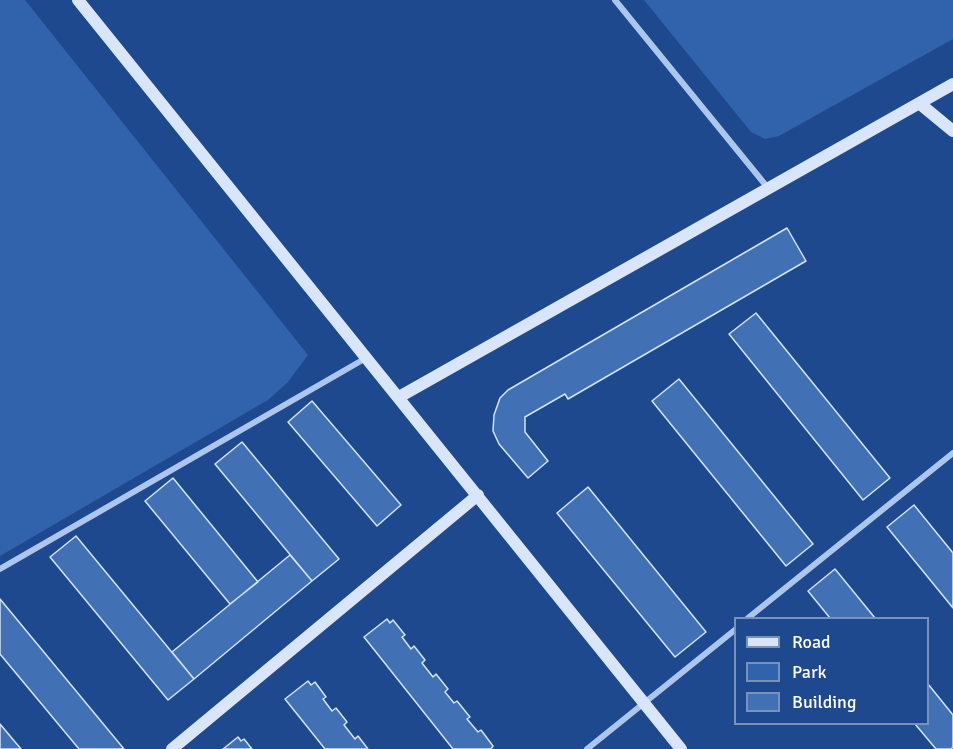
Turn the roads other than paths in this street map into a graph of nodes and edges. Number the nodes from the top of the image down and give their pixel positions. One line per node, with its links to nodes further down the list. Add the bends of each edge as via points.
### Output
1 (78, 0): 7 (street)
2 (615, 0): 6 (street)
3 (953, 84): 4 (street)
4 (919, 103): 5 (street); 6 (street)
5 (953, 131)
6 (768, 188): 8 (street)
7 (367, 357): 8 (street); 11 (street)
8 (399, 397): 10 (street)
9 (953, 453): 12 (street)
10 (478, 495): 14 (street); 15 (street)
11 (0, 569)
12 (749, 617)
13 (734, 630): 14 (street)
14 (644, 702): 16 (street); 17 (street)
15 (172, 749)
16 (587, 749)
17 (681, 749)

